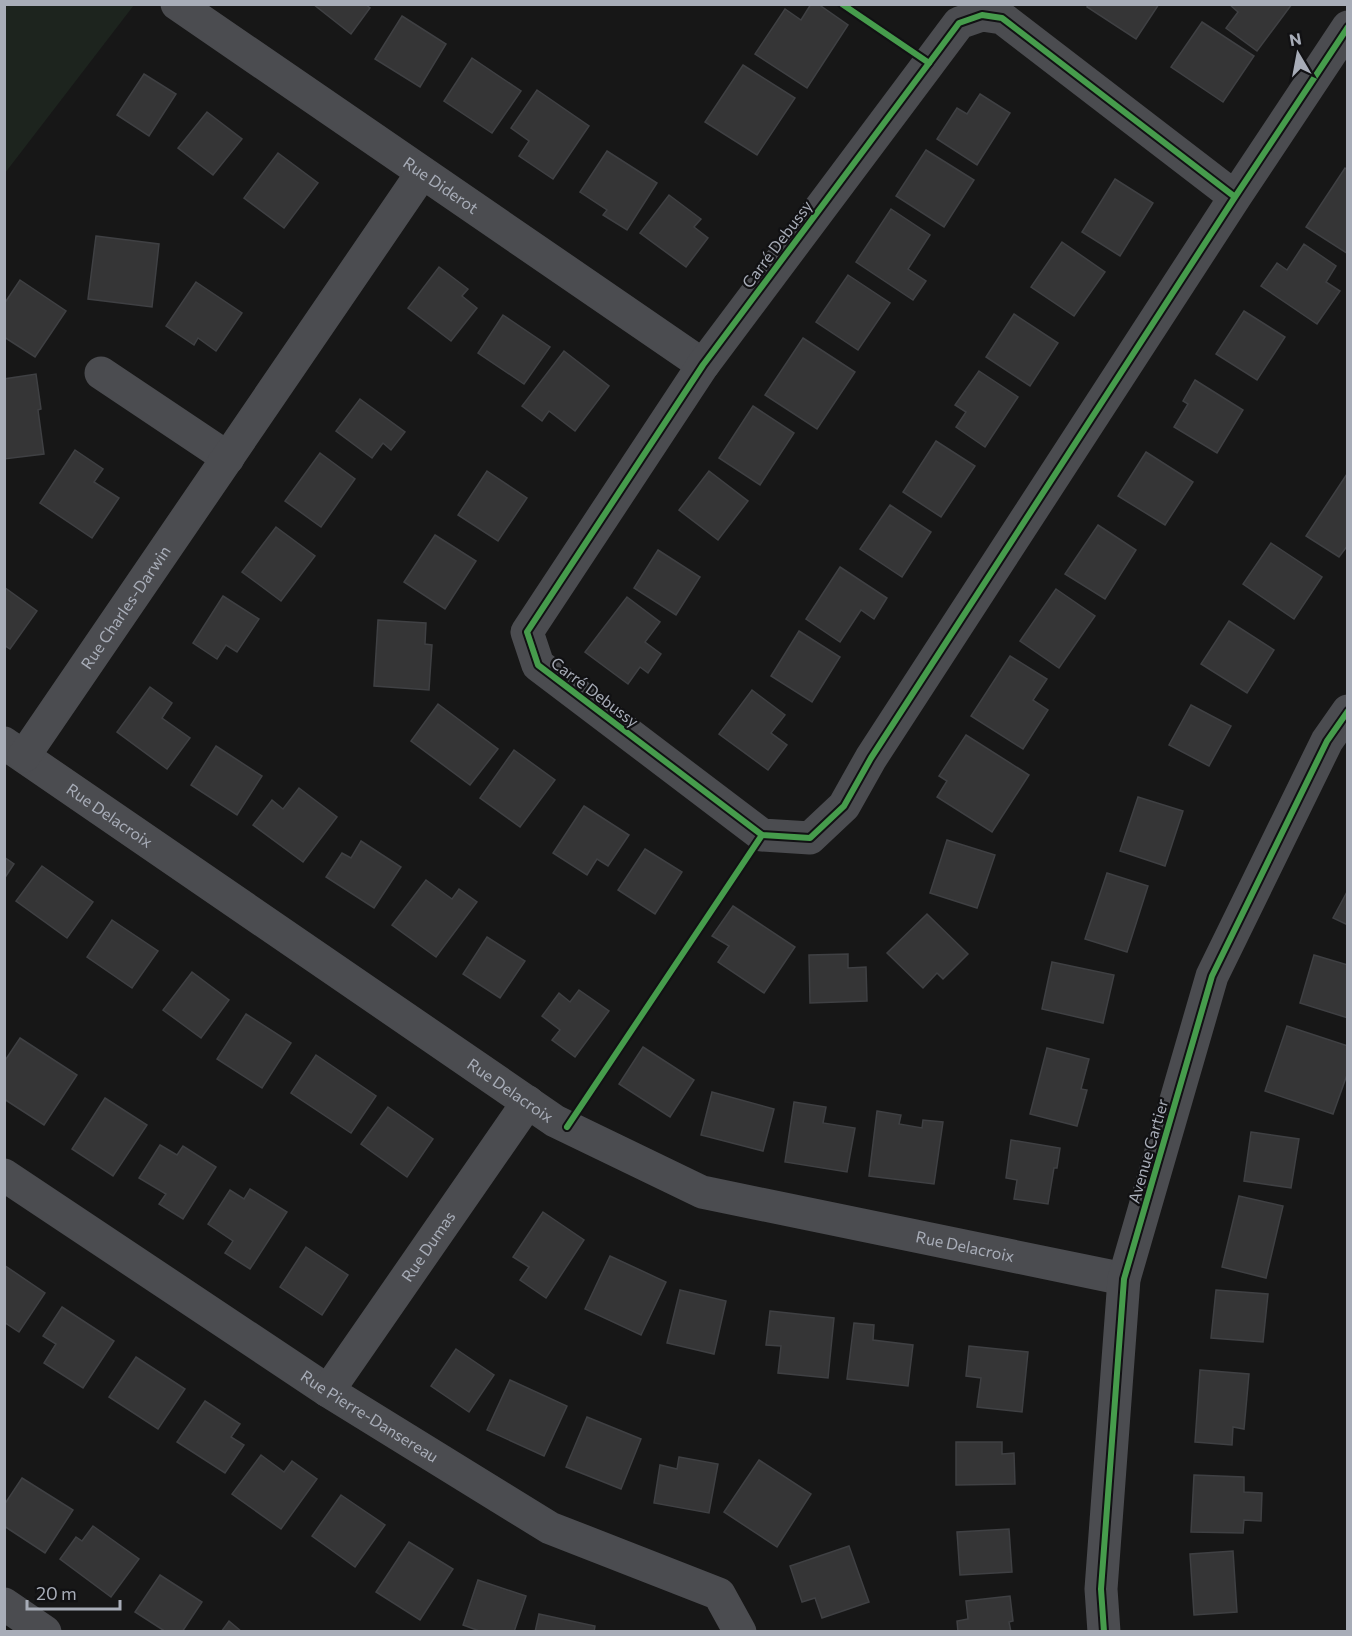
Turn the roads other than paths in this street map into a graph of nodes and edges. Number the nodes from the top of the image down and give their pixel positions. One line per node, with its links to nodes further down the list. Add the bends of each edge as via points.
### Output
1 (177, 4): 3 (street, Rue Diderot)
2 (1347, 27): 4 (street, Carré Debussy)
3 (422, 173): 5 (street, Rue Diderot); 7 (street, Rue Charles-Darwin)
4 (1235, 197): 5 (street, Carré Debussy, via 1002,18 982,15 959,23); 5 (street, Carré Debussy, via 871,758 844,806 810,838 762,835 538,665 527,632)
5 (703, 365)
6 (101, 373): 7 (street)
7 (228, 458): 9 (street, Rue Charles-Darwin)
8 (1347, 711): 12 (street, Avenue Cartier, via 1327,741 1212,976)
9 (14, 750): 10 (street, Rue Delacroix)
10 (528, 1102): 12 (street, Rue Delacroix, via 555,1121 702,1192); 13 (street, Rue Dumas)
11 (4, 1175): 13 (street, Rue Pierre-Dansereau)
12 (1124, 1280): 17 (street, Avenue Cartier, via 1101,1589)
13 (328, 1391): 16 (street, Rue Pierre-Dansereau, via 550,1528 719,1594)
14 (4, 1604): 15 (street)
15 (45, 1632)
16 (740, 1632)
17 (1104, 1632)

